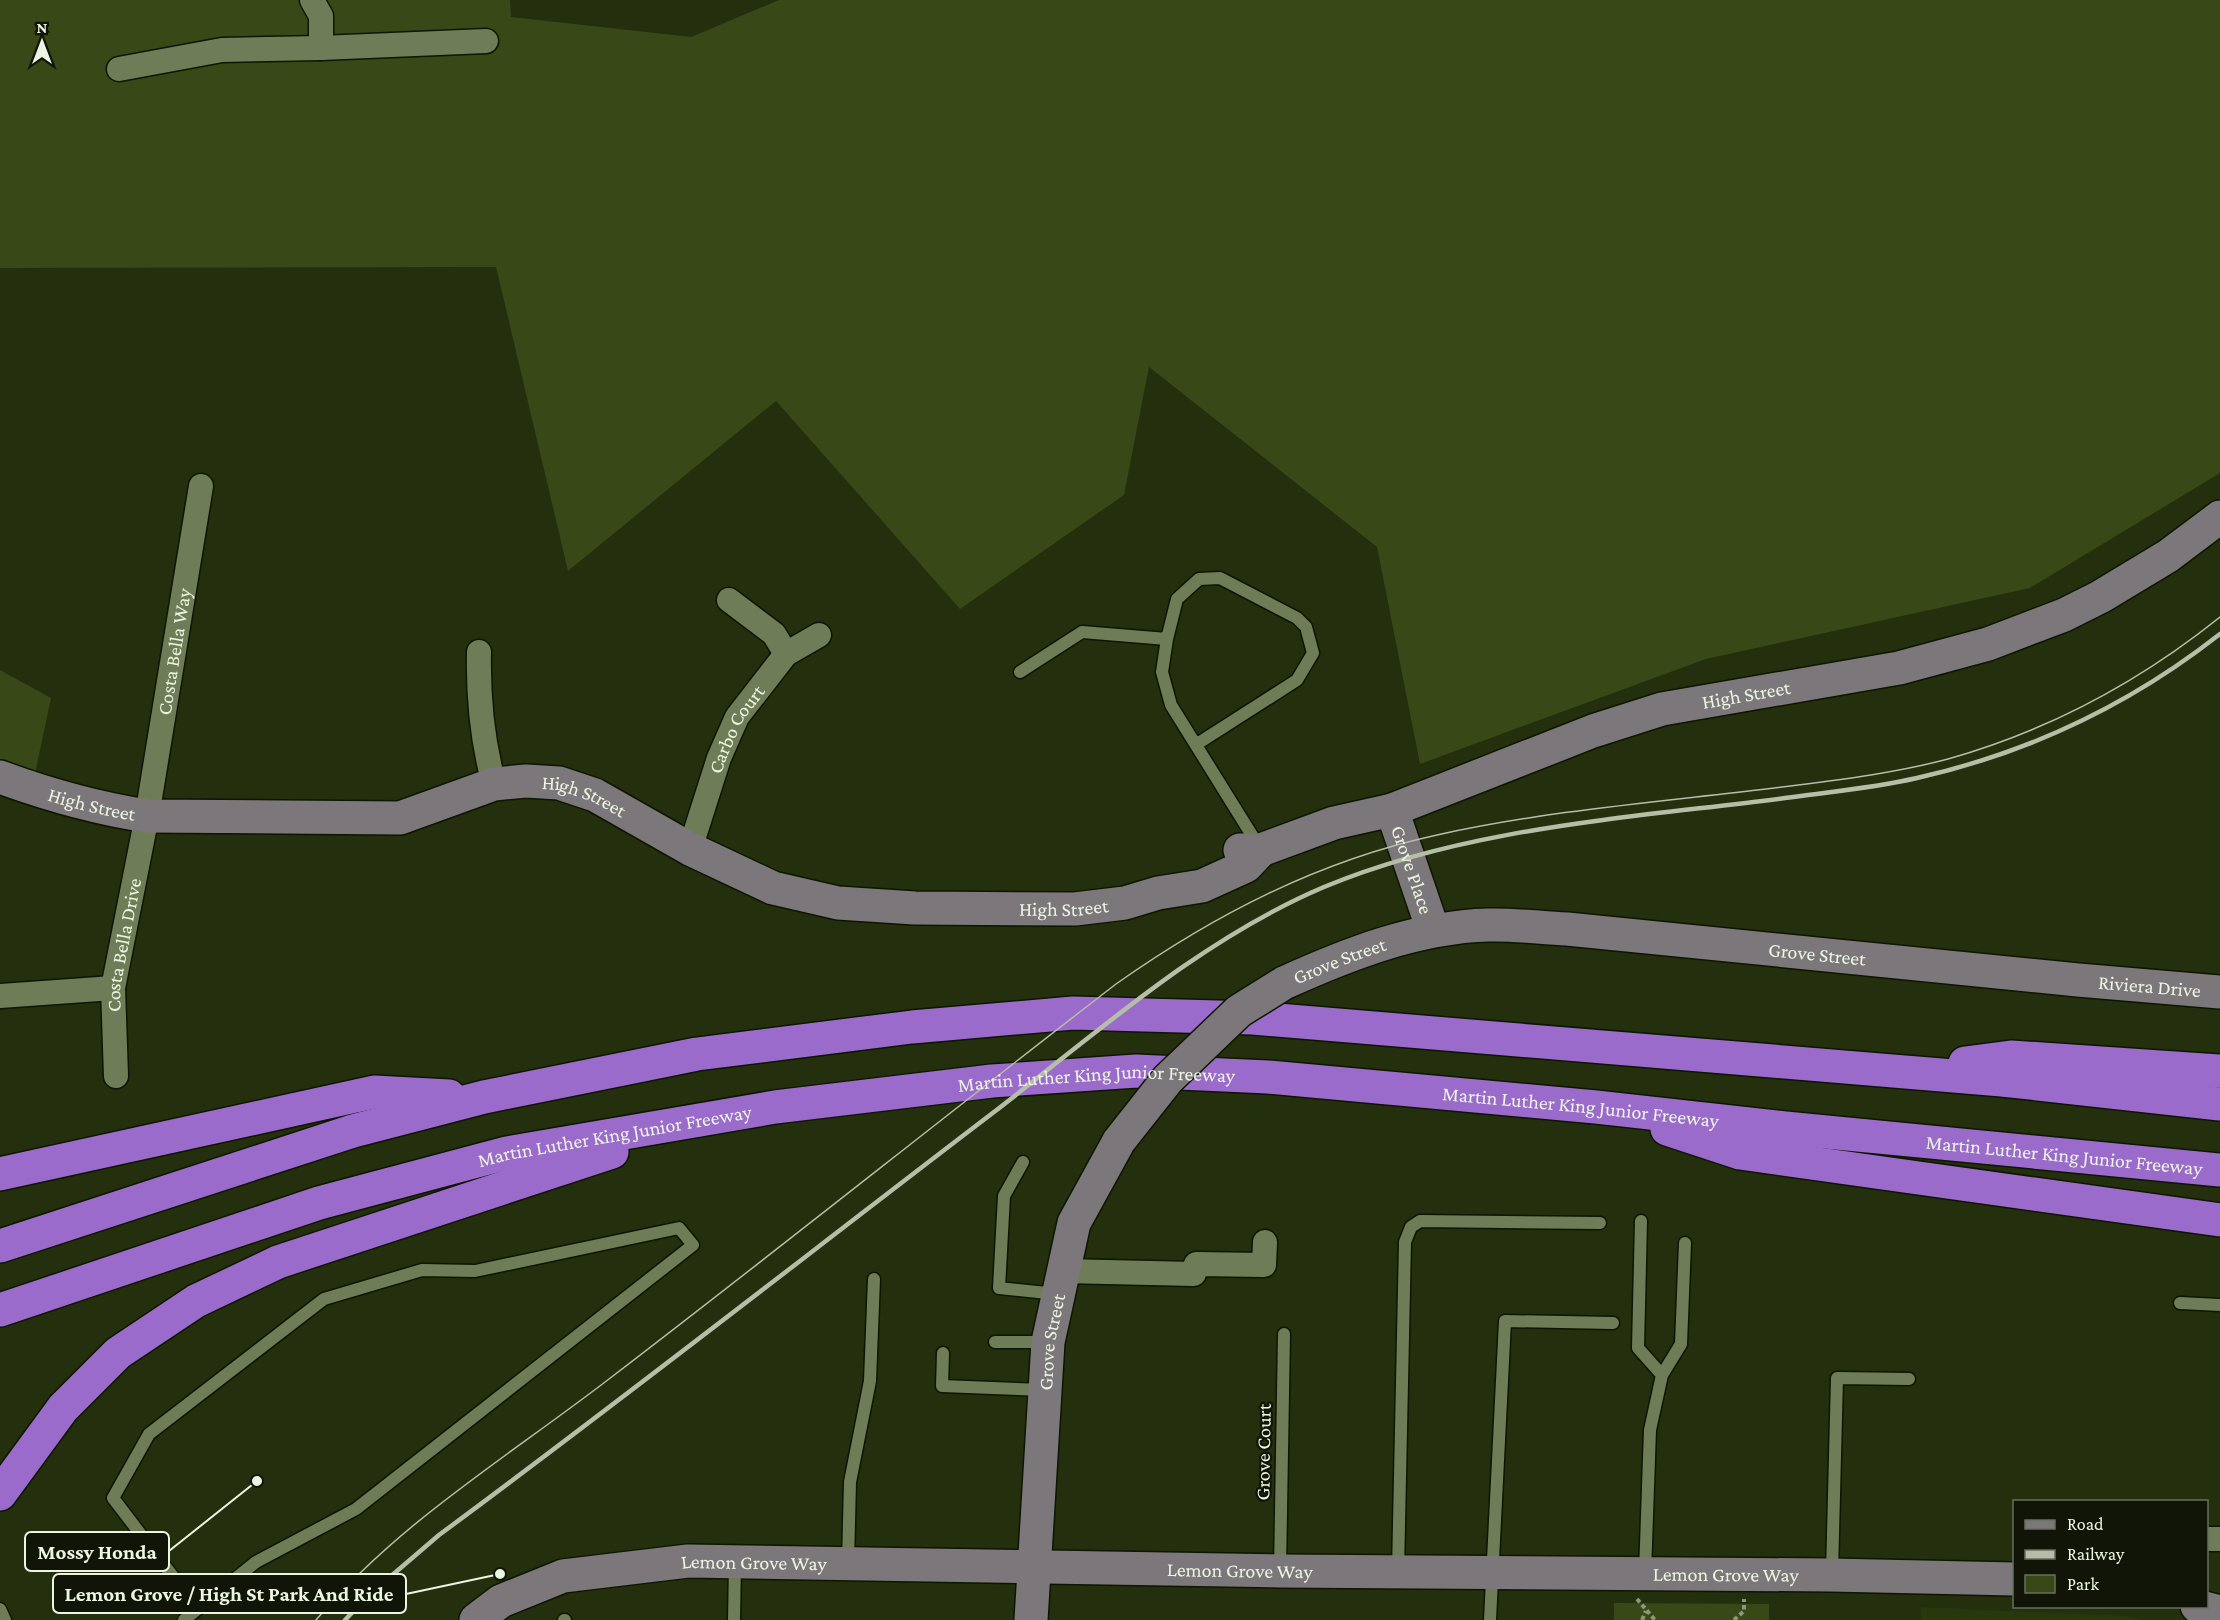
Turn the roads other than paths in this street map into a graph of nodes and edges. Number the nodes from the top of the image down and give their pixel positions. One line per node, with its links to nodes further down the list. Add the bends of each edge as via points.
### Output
1 (322, 5): 3 (street)
2 (486, 41): 3 (street)
3 (321, 48): 4 (street, via 222,50)
4 (119, 69)
5 (201, 486): 17 (street, Costa Bella Way)
6 (2220, 518): 16 (main road, High Street, via 2168,556 2100,597 2026,630 1899,668 1662,709 1593,731)
7 (729, 600): 11 (street, via 774,634)
8 (819, 635): 11 (street, Carbo Court)
9 (1167, 639): 12 (lane, via 1082,632); 13 (lane, via 1162,672 1171,705); 13 (lane, via 1177,599 1199,579 1220,578 1297,618 1306,627 1312,653 1297,680)
10 (479, 652): 15 (street, via 483,742)
11 (786, 654): 18 (street, Carbo Court, via 737,717 719,758)
12 (1020, 672)
13 (1197, 744): 19 (lane)
14 (0, 777): 17 (main road, High Street, via 53,797)
15 (494, 784): 17 (main road, High Street, via 400,818); 18 (main road, High Street, via 559,783 595,795)
16 (1392, 810): 19 (main road, High Street, via 1334,823); 20 (main road, Grove Place)
17 (147, 816): 22 (street, Costa Bella Drive)
18 (690, 849): 19 (main road, High Street, via 773,888 838,903 915,908 1075,909 1125,903 1158,892 1202,886 1246,866)
19 (1261, 850)
20 (1433, 930): 21 (main road, Grove Street, via 1489,924 1567,929); 42 (main road, Grove Street, bridge, via 1336,959 1284,983 1239,1011 1168,1079 1119,1141 1074,1223)
21 (2078, 980): 23 (main road, Riviera Drive)
22 (113, 988): 24 (street); 27 (street, Costa Bella Drive)
23 (2220, 992)
24 (0, 996)
25 (2220, 1071): 26 (highway, via 2011,1057)
26 (1901, 1072): 28 (highway, via 1253,1018 1073,1013 912,1027 697,1054); 29 (highway)
27 (116, 1076)
28 (484, 1097): 34 (highway, via 374,1092); 40 (highway, via 353,1131)
29 (2220, 1104)
30 (1596, 1107): 31 (highway, Martin Luther King Junior Freeway, via 1268,1077 1136,1071 992,1081); 33 (highway, Martin Luther King Junior Freeway); 35 (highway, via 1740,1153)
31 (725, 1116): 45 (highway, Martin Luther King Junior Freeway, via 507,1153 319,1203); 54 (highway, via 278,1262 196,1301 118,1353 63,1408)
32 (1023, 1162): 42 (lane, via 1004,1196 999,1288)
33 (2220, 1170)
34 (0, 1174)
35 (2220, 1220)
36 (1641, 1221): 51 (lane, via 1638,1348)
37 (1600, 1223): 59 (lane, via 1420,1221 1411,1227 1404,1242)
38 (1265, 1242): 42 (street, via 1264,1265 1196,1264 1194,1274)
39 (1685, 1243): 51 (lane, via 1681,1344)
40 (0, 1246)
41 (874, 1279): 56 (lane, via 870,1381 850,1482)
42 (1061, 1283): 49 (main road, Grove Street)
43 (2180, 1303): 44 (lane)
44 (2220, 1305)
45 (0, 1310)
46 (1613, 1323): 60 (lane, via 1506,1321)
47 (1284, 1334): 58 (lane, Grove Court)
48 (995, 1342): 49 (lane)
49 (1048, 1342): 53 (main road, Grove Street)
50 (943, 1353): 53 (lane, via 942,1386)
51 (1662, 1375): 61 (lane, via 1650,1430)
52 (1909, 1380): 62 (lane, via 1837,1378)
53 (1045, 1390): 57 (main road, Grove Street)
54 (0, 1494)
55 (735, 1562): 56 (main road, Lemon Grove Way); 70 (main road, Lemon Grove Way, via 688,1561 563,1576 501,1601); 71 (lane)
56 (848, 1564): 57 (main road, Lemon Grove Way)
57 (1034, 1568): 58 (main road, Lemon Grove Way); 72 (main road, Grove Street)
58 (1280, 1571): 59 (main road, Lemon Grove Way)
59 (1398, 1573): 60 (main road, Lemon Grove Way)
60 (1491, 1573): 61 (main road, Lemon Grove Way); 73 (lane)
61 (1645, 1574): 62 (main road, Lemon Grove Way)
62 (1832, 1575): 63 (main road, Lemon Grove Way)
63 (2013, 1579)
64 (197, 1608): 64 (lane, via 256,1562 356,1509 693,1245 679,1228 475,1271 422,1270 324,1299 149,1434 113,1498); 69 (lane)
65 (2205, 1608): 67 (main road)
66 (0, 1609): 68 (lane)
67 (2220, 1612)
68 (5, 1620)
69 (184, 1620)
70 (476, 1620)
71 (734, 1620)
72 (1031, 1620)
73 (1490, 1620)

